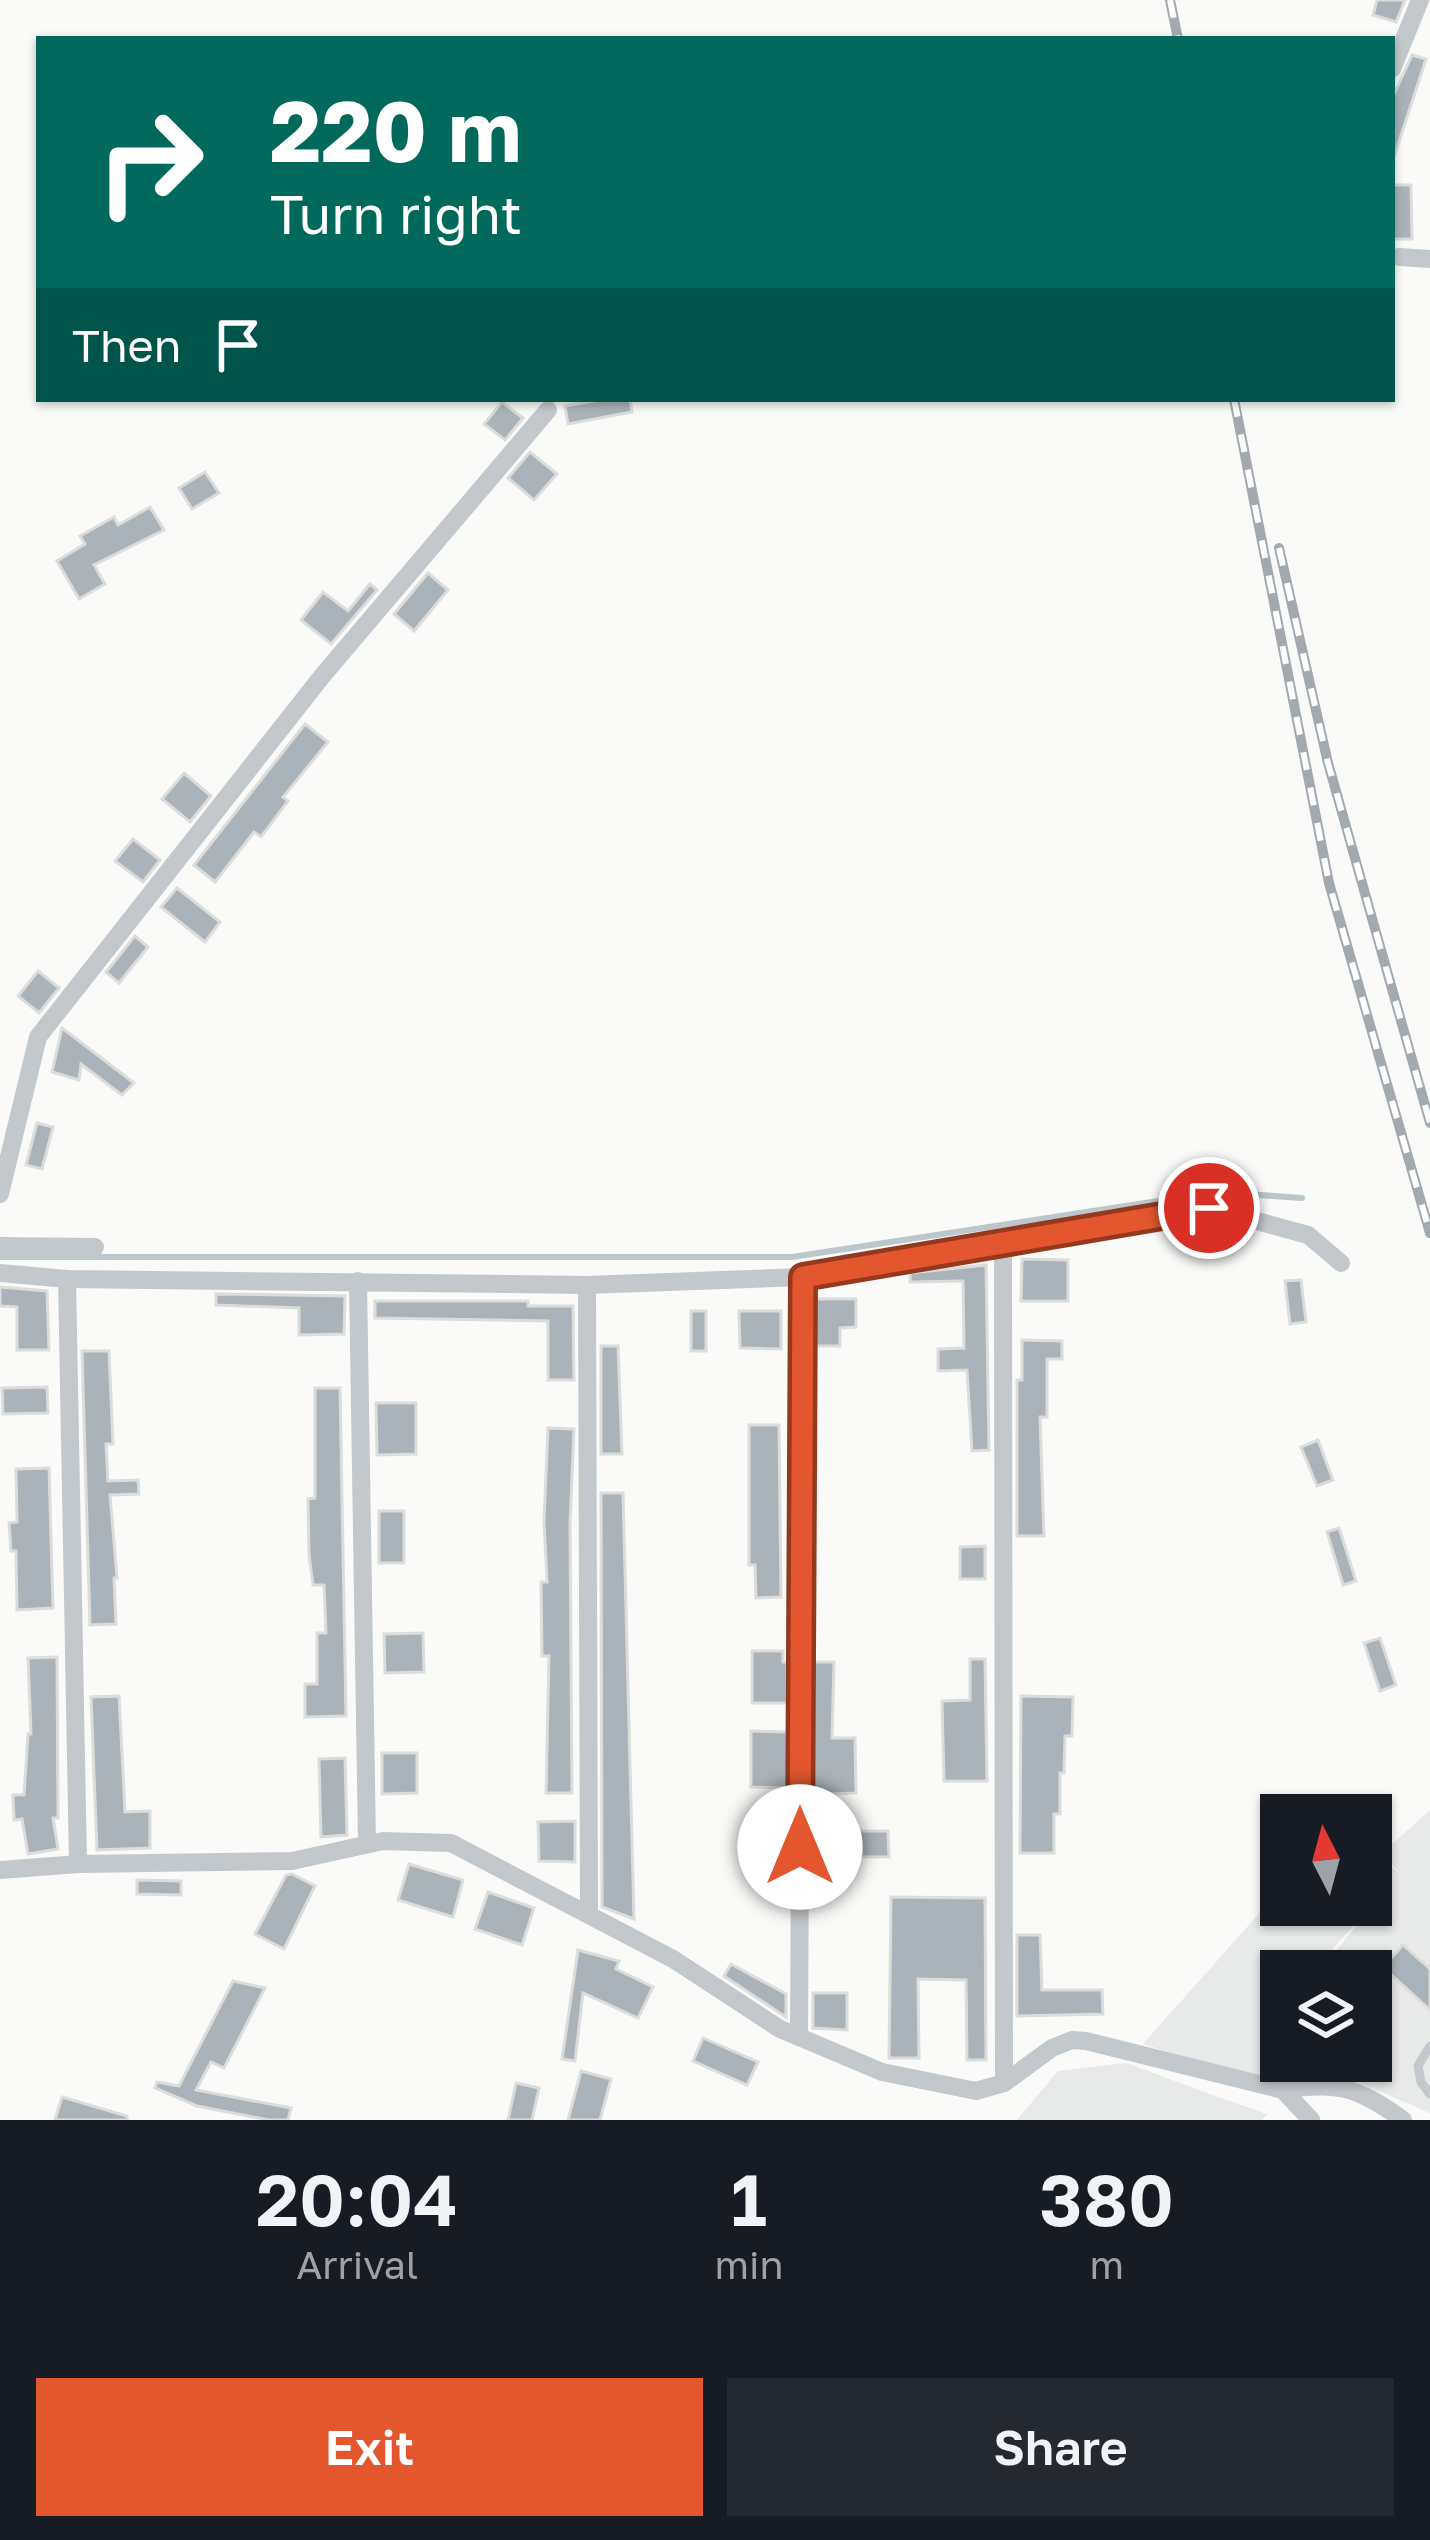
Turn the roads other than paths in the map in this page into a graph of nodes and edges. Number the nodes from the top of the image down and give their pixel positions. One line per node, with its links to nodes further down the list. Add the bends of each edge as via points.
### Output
1 (1420, 0): 2 (street)
2 (1395, 62)
3 (1399, 257): 4 (street)
4 (1430, 259)
5 (548, 410): 6 (street, via 323,676 38,1037)
6 (0, 1194)
7 (1003, 1244): 10 (street, via 1209,1208 1308,1235); 12 (street); 22 (street)
8 (0, 1246): 9 (street)
9 (94, 1247)
10 (1341, 1263)
11 (0, 1274): 13 (street)
12 (803, 1277): 15 (street); 20 (street)
13 (67, 1279): 14 (street); 17 (street)
14 (358, 1281): 15 (street); 16 (street)
15 (587, 1285): 19 (street)
16 (367, 1844): 17 (street, via 292,1861); 19 (street, via 451,1843)
17 (78, 1864): 18 (street)
18 (0, 1870)
19 (589, 1914): 20 (street)
20 (799, 2037): 22 (street, via 882,2072 976,2091)
21 (1430, 2046): 24 (lane, via 1418,2066)
22 (1004, 2083): 23 (street, via 1072,2040)
23 (1283, 2090): 25 (street); 26 (street, via 1349,2089)
24 (1430, 2095)
25 (1311, 2120)
26 (1403, 2120)

